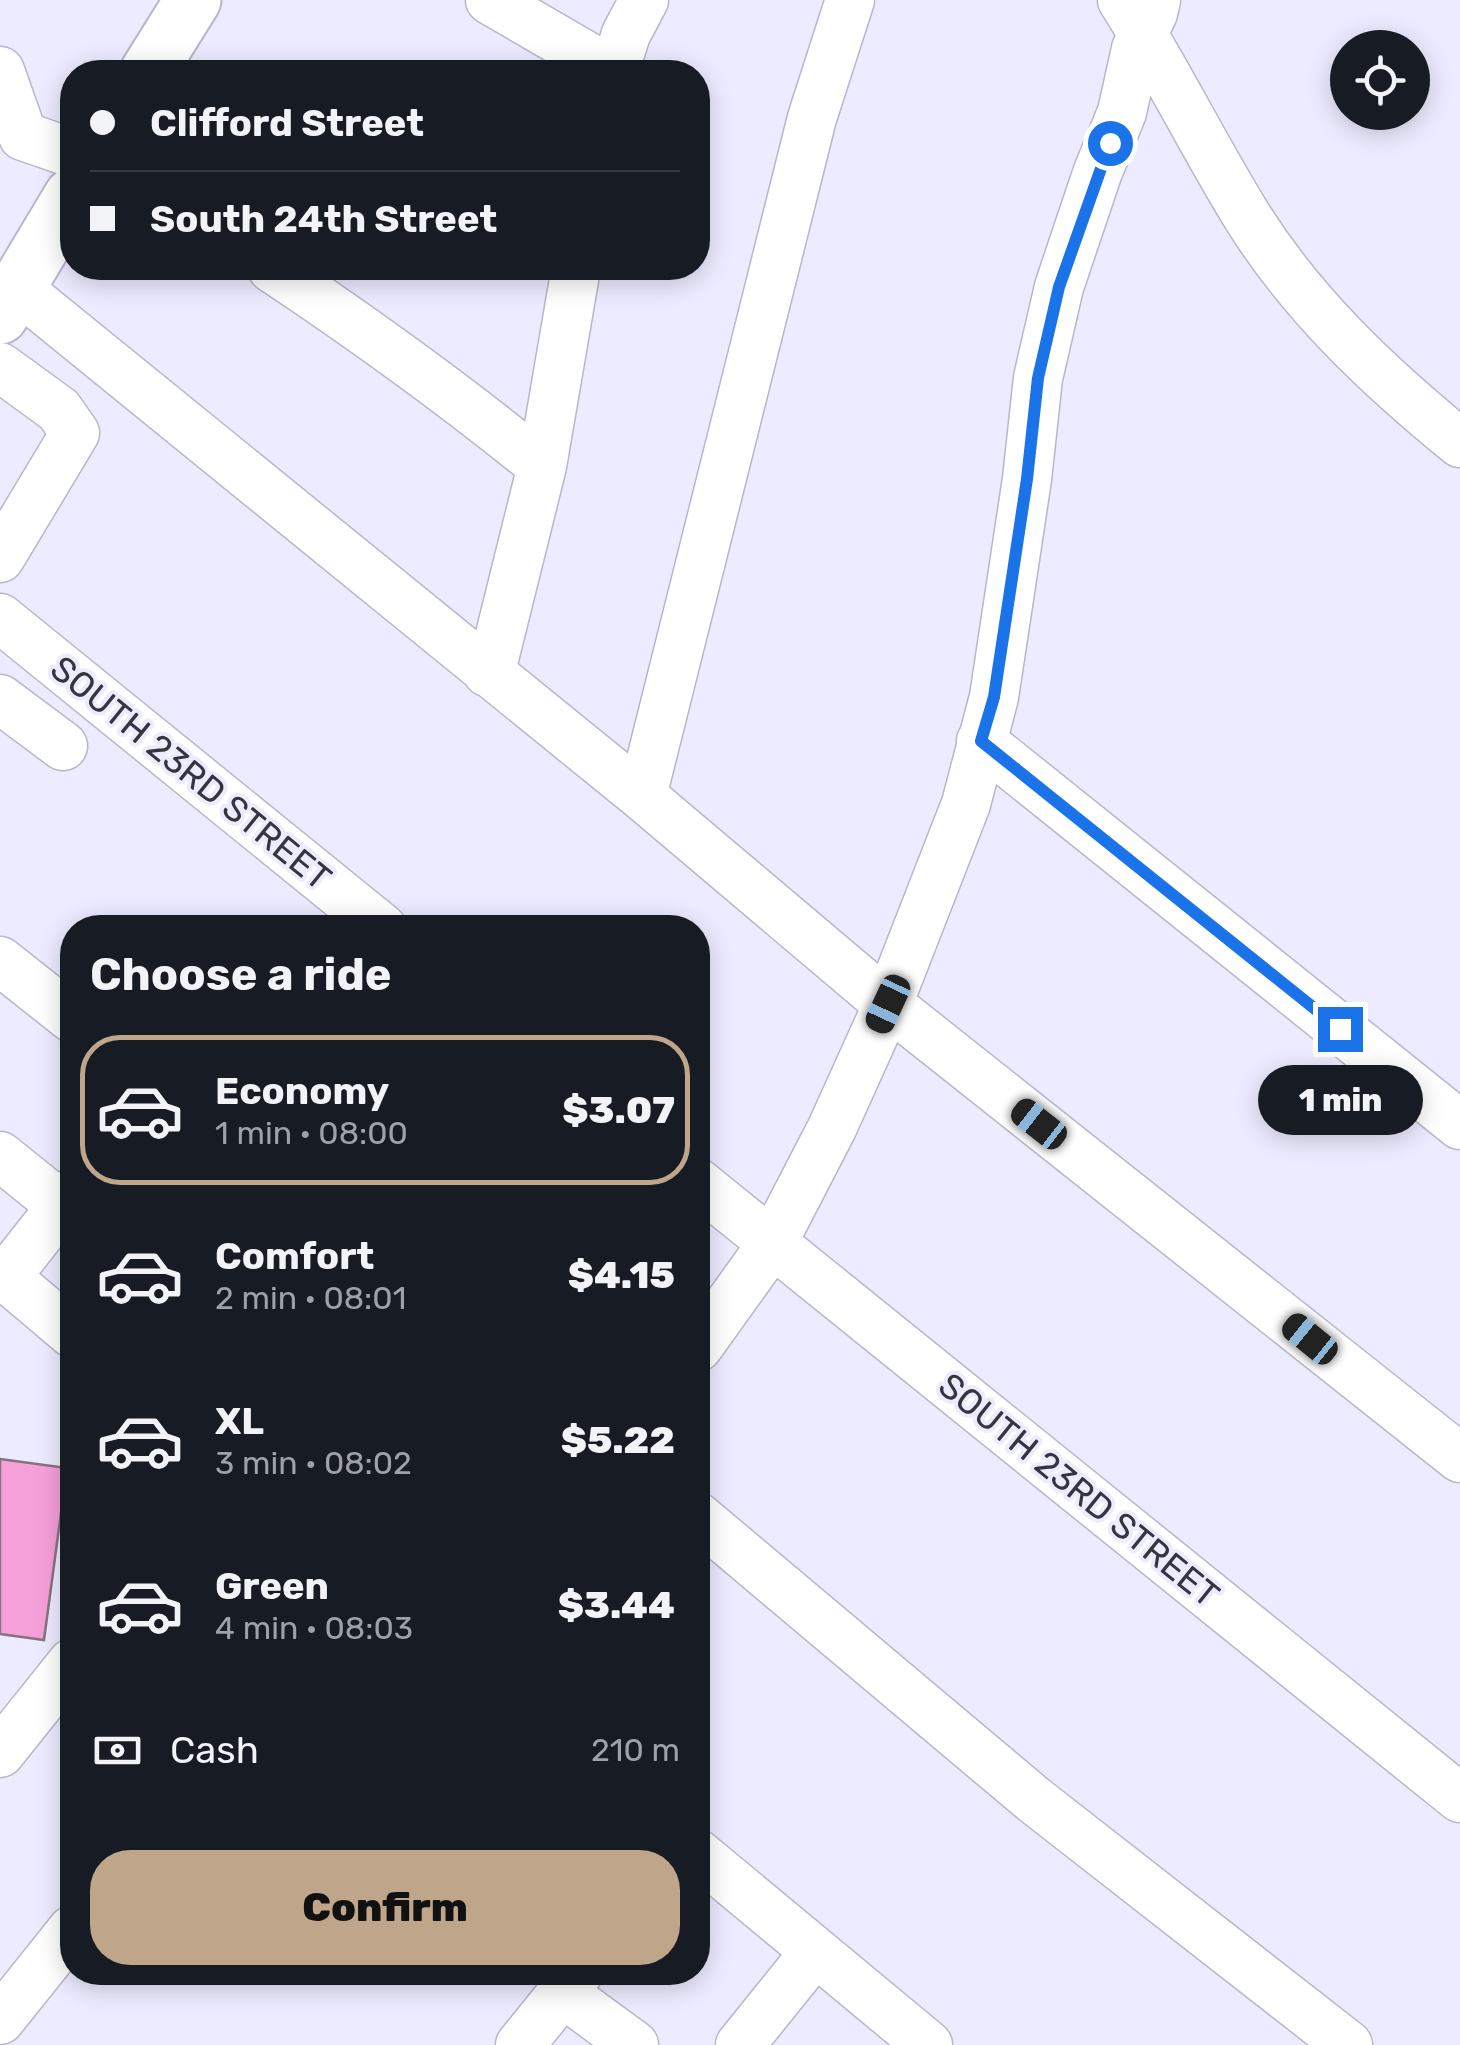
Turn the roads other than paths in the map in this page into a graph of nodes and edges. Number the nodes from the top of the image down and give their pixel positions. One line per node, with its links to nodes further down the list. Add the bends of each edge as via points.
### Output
1 (193, 0): 6 (main road)
2 (490, 0): 7 (street)
3 (644, 0): 8 (street)
4 (850, 0): 25 (street, via 812,118)
5 (1140, 11): 17 (street, via 1246,215 1282,266 1364,361); 23 (street, via 1122,112 1059,287 1038,378 994,697)
6 (156, 60)
7 (593, 60)
8 (618, 60)
9 (0, 71): 10 (street)
10 (11, 140): 11 (street)
11 (60, 150)
12 (60, 216): 15 (main road)
13 (290, 280): 18 (street)
14 (574, 280): 18 (street)
15 (9, 302): 21 (street)
16 (0, 367): 19 (street, via 59,410 75,433)
17 (1455, 428)
18 (542, 466): 21 (street)
19 (0, 558)
20 (8, 640): 26 (street, SOUTH 23RD STREET)
21 (488, 672): 25 (street)
22 (0, 699): 24 (street)
23 (981, 741): 28 (street, via 966,804); 30 (street)
24 (62, 746)
25 (642, 796): 28 (street)
26 (365, 915)
27 (0, 961): 29 (street)
28 (888, 1004): 35 (street); 39 (street)
29 (60, 1008)
30 (1460, 1125)
31 (0, 1156): 33 (street)
32 (710, 1193): 35 (street, SOUTH 23RD STREET)
33 (60, 1195)
34 (60, 1207): 36 (street)
35 (772, 1244): 38 (street); 43 (street, SOUTH 23RD STREET)
36 (3, 1274): 37 (street)
37 (60, 1323)
38 (710, 1330)
39 (1460, 1458)
40 (710, 1527): 54 (street, via 1033,1799)
41 (60, 1675): 42 (street)
42 (7, 1729)
43 (1460, 1798)
44 (710, 1864): 46 (street)
45 (60, 1945): 49 (street)
46 (816, 1952): 50 (street); 53 (street)
47 (569, 1985): 51 (street)
48 (574, 1985): 52 (street)
49 (0, 2020)
50 (752, 2041)
51 (520, 2045)
52 (634, 2045)
53 (928, 2045)
54 (1348, 2045)

